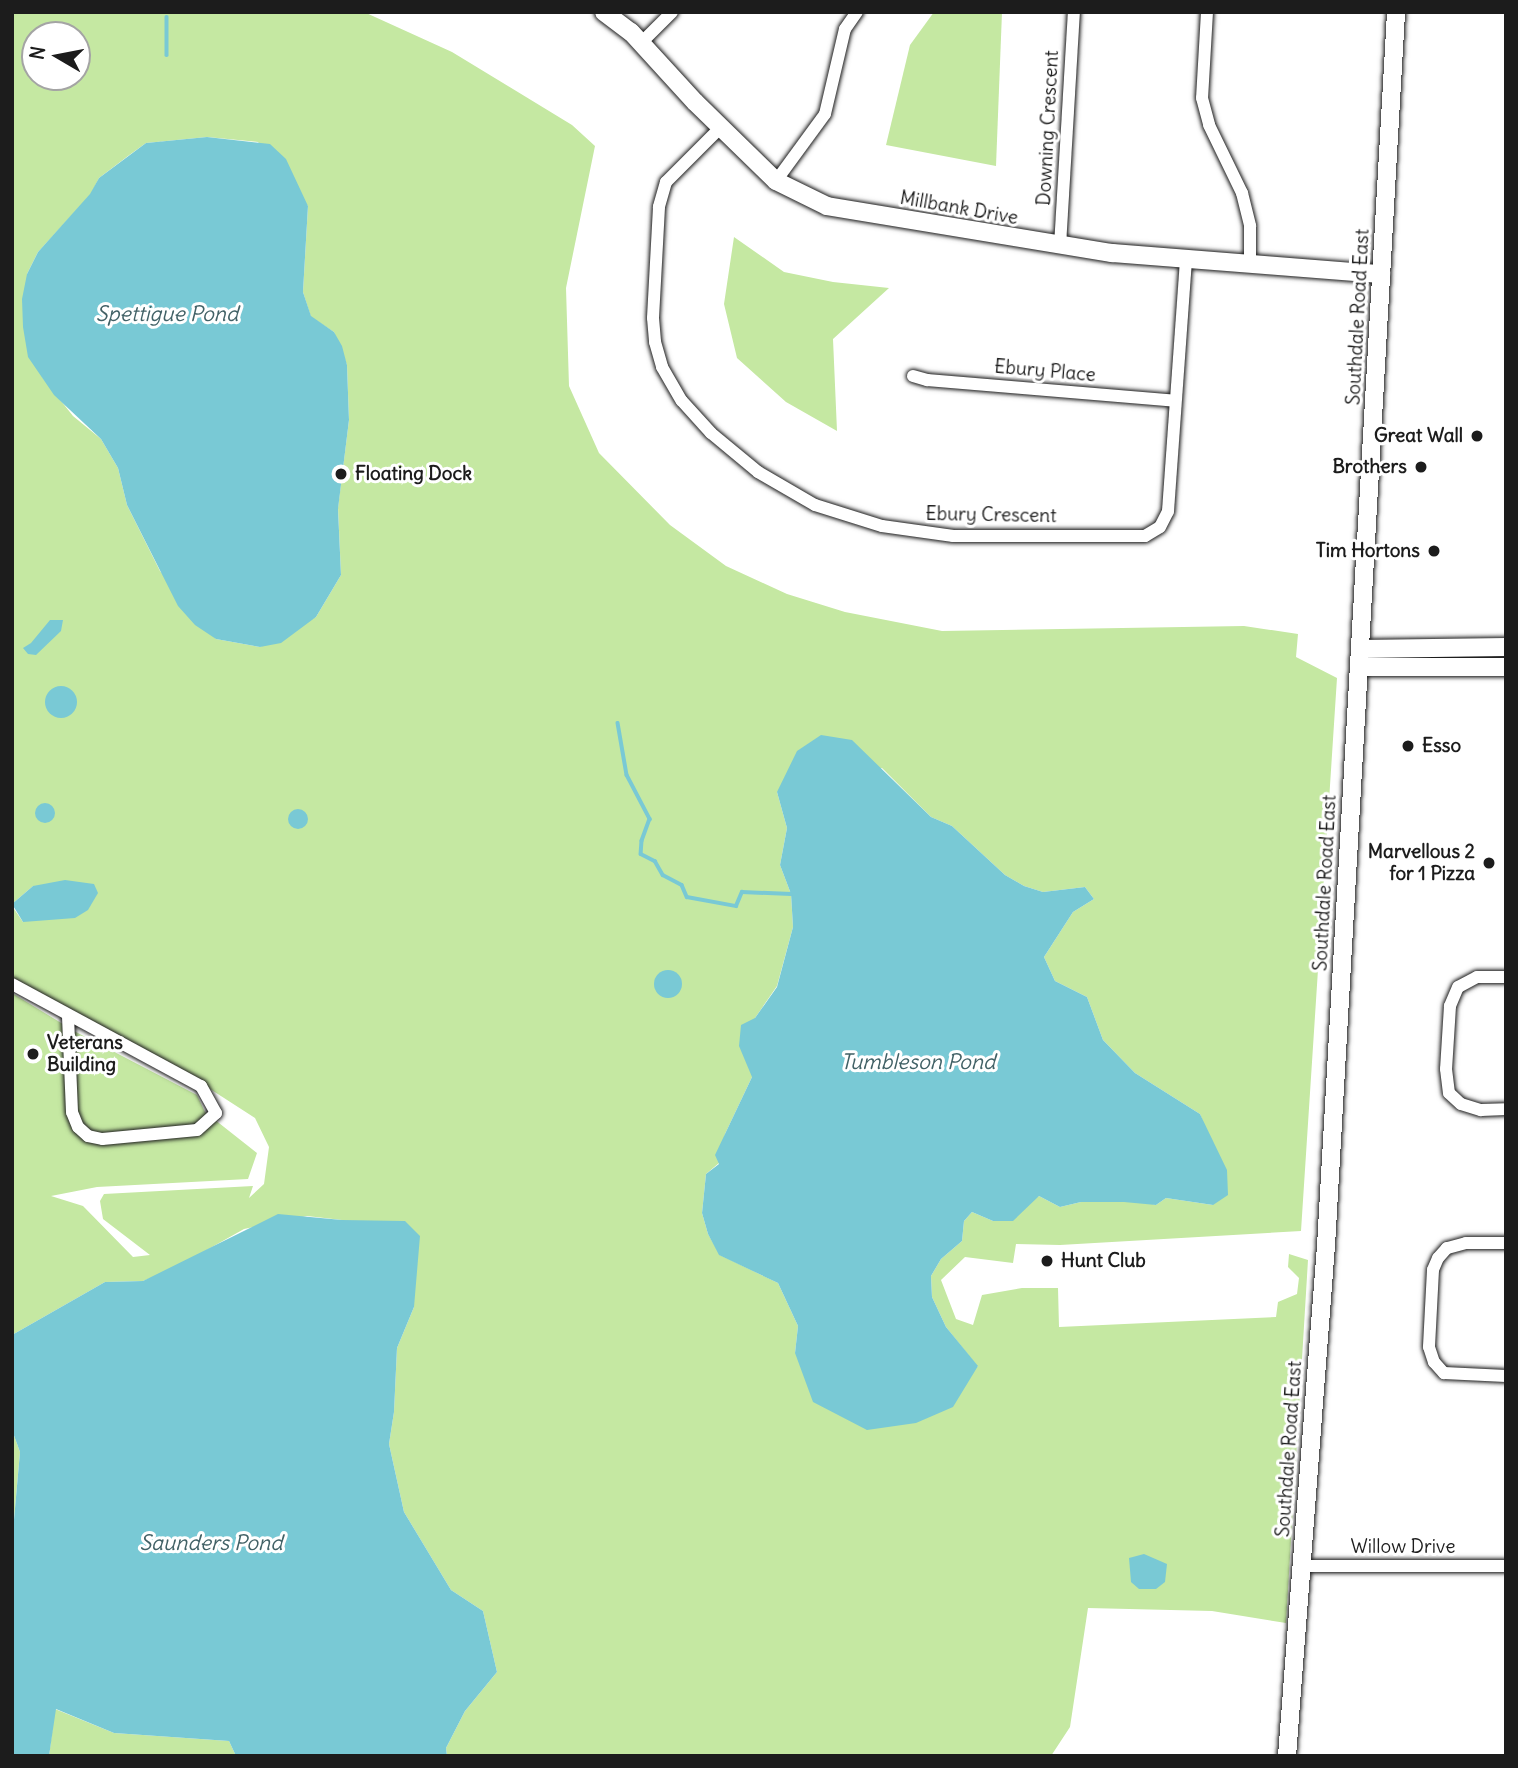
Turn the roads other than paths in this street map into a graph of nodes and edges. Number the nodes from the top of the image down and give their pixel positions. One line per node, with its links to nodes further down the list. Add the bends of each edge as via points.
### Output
1 (604, 12): 7 (main road, Millbank Drive)
2 (672, 12): 7 (street)
3 (858, 12): 9 (street, via 845,29 825,114)
4 (1074, 12): 10 (street, Downing Crescent)
5 (1207, 12): 12 (street, via 1202,98 1209,125 1242,193 1250,226)
6 (1396, 12): 13 (main road, Southdale Road East)
7 (641, 43): 8 (main road, Millbank Drive)
8 (721, 127): 9 (main road, Millbank Drive); 15 (street, Ebury Crescent, via 666,182 659,207 655,342 662,367 682,401 711,433 758,471 815,505 911,532 1145,536 1160,527 1168,510)
9 (776, 181): 10 (main road, Millbank Drive, via 827,206)
10 (1060, 246): 11 (main road, Millbank Drive)
11 (1186, 258): 12 (main road, Millbank Drive); 15 (street, Ebury Crescent)
12 (1250, 263): 13 (main road, Millbank Drive)
13 (1381, 274): 17 (main road, Southdale Road East)
14 (913, 376): 15 (street, Ebury Place)
15 (1174, 401)
16 (1506, 648): 17 (main road)
17 (1359, 658): 18 (main road); 25 (main road, Southdale Road East, via 1326,1246)
18 (1506, 667)
19 (1506, 976): 22 (street, via 1477,977 1458,988 1450,1006 1446,1069 1449,1093 1461,1104)
20 (12, 984): 21 (street)
21 (68, 1016): 21 (street, via 201,1086 216,1113 197,1130 103,1139 88,1136 72,1112)
22 (1506, 1110)
23 (1506, 1243): 24 (street, via 1466,1243 1447,1248 1438,1258 1433,1270 1429,1347 1444,1373)
24 (1506, 1376)
25 (1301, 1566): 26 (street, Willow Drive); 27 (main road, Southdale Road East)
26 (1506, 1566)
27 (1287, 1756)

